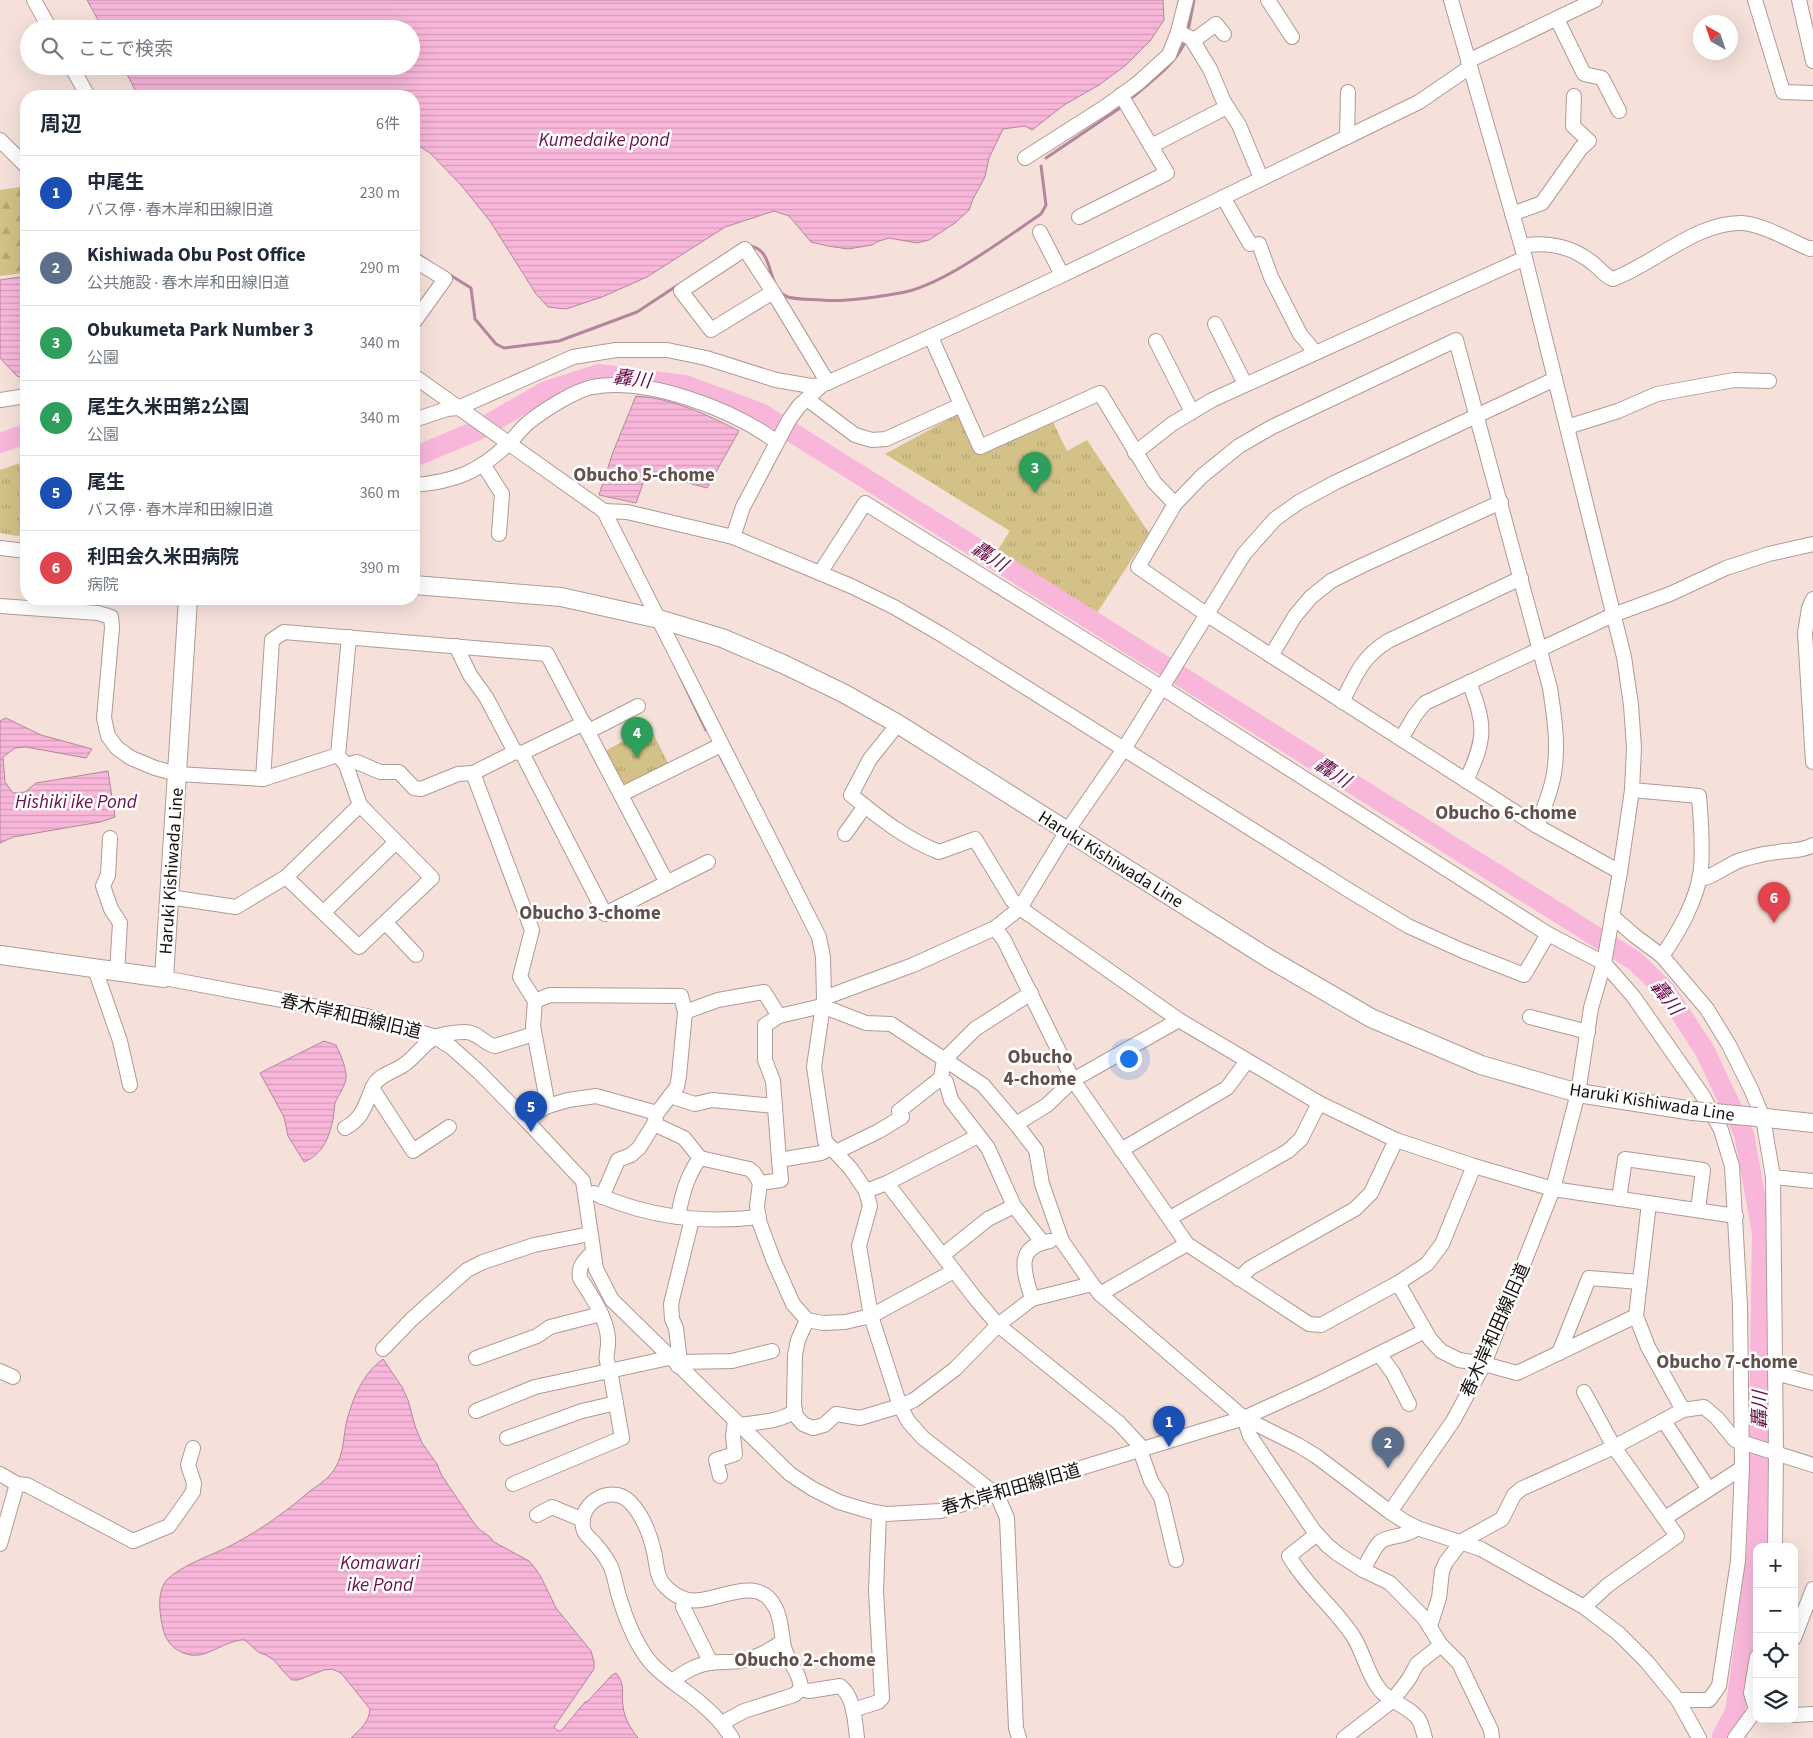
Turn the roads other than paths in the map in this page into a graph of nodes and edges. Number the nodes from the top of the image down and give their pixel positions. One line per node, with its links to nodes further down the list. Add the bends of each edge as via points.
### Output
1 (34, 0): 9 (street)
2 (1186, 0): 10 (street)
3 (1268, 0): 12 (street)
4 (1451, 0): 15 (street, 春木岸和田線旧道)
5 (1595, 0): 8 (street)
6 (1755, 0): 19 (street, via 1783,92)
7 (1799, 0): 14 (street)
8 (1557, 19): 15 (street); 23 (street, via 1584,74 1602,78)
9 (45, 20)
10 (1178, 32): 13 (street); 20 (street, via 1169,55)
11 (1224, 34): 13 (street, via 1216,24)
12 (1292, 38)
13 (1193, 42): 22 (street)
14 (1813, 61)
15 (1469, 64): 24 (street, via 1419,102); 31 (street, 春木岸和田線旧道)
16 (77, 75): 17 (street)
17 (85, 90)
18 (1348, 92): 24 (street)
19 (1813, 93)
20 (1121, 95): 26 (street); 27 (street)
21 (1574, 96): 31 (street, via 1573,126 1588,141 1542,203)
22 (1227, 107): 26 (street); 29 (street, via 1239,125)
23 (1619, 111)
24 (1347, 137): 29 (street)
25 (0, 140): 28 (street)
26 (1151, 146): 32 (street, via 1167,173)
27 (1025, 158)
28 (20, 160)
29 (1261, 178): 30 (street)
30 (1222, 197): 37 (street); 43 (street, via 1254,244 1300,334)
31 (1512, 214): 35 (street, 春木岸和田線旧道)
32 (1079, 218)
33 (1040, 232): 37 (street)
34 (1813, 248): 35 (street, via 1743,223 1723,225 1675,245 1613,279 1578,253 1562,247 1537,243)
35 (1523, 252): 43 (street); 44 (street, 春木岸和田線旧道)
36 (420, 264): 39 (street, via 445,279)
37 (1062, 275): 41 (street)
38 (773, 292): 38 (street, via 745,249 681,291 711,330); 47 (street)
39 (420, 314)
40 (1216, 324): 48 (street)
41 (931, 337): 47 (street); 52 (street)
42 (1156, 341): 54 (street)
43 (1315, 352): 48 (street)
44 (1555, 379): 55 (street); 57 (street, 春木岸和田線旧道)
45 (420, 380): 53 (street)
46 (1769, 381): 57 (street, via 1734,380 1656,394 1618,411)
47 (825, 384): 50 (street); 53 (street, via 811,386 776,380 706,358 667,350 616,350 573,357)
48 (1245, 384): 54 (street)
49 (20, 397): 51 (street)
50 (807, 399): 52 (street, via 855,435 872,440 886,439); 58 (street, via 789,420)
51 (0, 400)
52 (961, 405): 60 (street, via 980,447 1100,393)
53 (458, 408): 56 (street); 59 (street)
54 (1192, 412): 60 (street)
55 (1478, 415): 63 (street); 64 (street, via 1456,340 1272,427 1239,446 1202,476); 77 (street, via 1336,482 1275,519 1244,554)
56 (420, 418)
57 (1567, 427): 78 (street, 春木岸和田線旧道)
58 (777, 442): 59 (street, via 757,427 713,407 673,394 613,384 590,388 545,410); 67 (street, via 743,507)
59 (509, 444): 61 (street); 65 (street)
60 (1135, 453): 64 (street, via 1154,482)
61 (483, 464): 62 (street, via 463,476); 66 (street, via 502,494)
62 (420, 484)
63 (1501, 502): 72 (street); 83 (street, via 1331,581 1295,616)
64 (1175, 504): 77 (street, via 1138,568)
65 (604, 511): 67 (street, via 627,512); 79 (street)
66 (499, 534)
67 (733, 536): 71 (street)
68 (1813, 544): 78 (street, via 1726,568 1670,594)
69 (0, 548): 70 (street)
70 (20, 550)
71 (820, 573): 85 (street, via 865,503); 92 (street, via 894,607)
72 (1521, 578): 82 (street); 86 (street, via 1374,650 1362,664)
73 (420, 586): 79 (main road, Haruki Kishiwada Line, via 562,597)
74 (1813, 599): 95 (street, via 1805,633)
75 (188, 605): 97 (main road, Haruki Kishiwada Line)
76 (0, 606): 97 (street, via 98,613 110,617 112,628 104,718 108,736 131,758)
77 (1206, 614): 83 (street); 85 (street)
78 (1612, 614): 82 (street); 100 (street, 春木岸和田線旧道, via 1624,657 1631,705)
79 (658, 619): 88 (main road, Haruki Kishiwada Line, via 722,638 783,664); 91 (street)
80 (349, 637): 81 (street); 94 (street); 98 (street, via 284,632 272,640)
81 (456, 646): 89 (street, via 548,654); 93 (street)
82 (1540, 648): 84 (street); 104 (street, via 1556,731 1555,767)
83 (1272, 656): 86 (street)
84 (1469, 682): 90 (street, via 1425,703); 99 (street, via 1479,707 1482,729 1478,754)
85 (1162, 686): 92 (street); 121 (street)
86 (1342, 702): 90 (street)
87 (638, 706): 89 (street)
88 (898, 724): 103 (street, via 870,760 851,795); 105 (main road, Haruki Kishiwada Line)
89 (586, 727): 93 (street); 101 (street)
90 (1401, 739): 99 (street)
91 (721, 745): 101 (street); 131 (street, via 819,937 823,957)
92 (1124, 749): 105 (street); 121 (street, via 1400,921 1463,951 1524,975)
93 (518, 753): 96 (street); 114 (street, via 605,914)
94 (342, 760): 96 (street, via 357,762 380,772 399,772 414,788 422,789 458,774); 98 (street); 102 (street)
95 (1813, 762)
96 (474, 773): 130 (street, via 532,930 520,977)
97 (177, 774): 98 (street); 115 (main road, Haruki Kishiwada Line)
98 (263, 779)
99 (1466, 781): 104 (street)
100 (1632, 790): 111 (street, 春木岸和田線旧道); 113 (street, via 1699,796 1702,832)
101 (622, 794): 114 (street)
102 (360, 805): 108 (street); 112 (street)
103 (865, 806): 106 (street); 116 (street, via 917,844 939,852 975,839)
104 (1537, 826): 111 (street)
105 (1067, 831): 116 (street); 145 (main road, Haruki Kishiwada Line, via 1268,958 1370,1018 1481,1065)
106 (845, 834)
107 (110, 838): 127 (street, via 108,875 103,886 120,923)
108 (395, 843): 117 (street); 119 (street, via 432,878)
109 (1813, 844): 113 (street, via 1807,848 1740,860 1706,879)
110 (708, 862): 114 (street)
111 (1620, 872): 118 (street, 春木岸和田線旧道)
112 (286, 876): 115 (street, via 236,907); 117 (street)
113 (1699, 879): 124 (street, via 1677,934)
114 (667, 883)
115 (169, 897): 128 (main road, Haruki Kishiwada Line)
116 (1020, 908): 120 (street); 135 (street)
117 (324, 912): 119 (street, via 359,946)
118 (1612, 916): 124 (street); 125 (street, 春木岸和田線旧道)
119 (386, 923): 123 (street)
120 (995, 928): 129 (street); 131 (street)
121 (1548, 934): 125 (street)
122 (0, 955): 126 (main road, Haruki Kishiwada Line)
123 (416, 955)
124 (1662, 956): 151 (street, via 1712,1016 1751,1089)
125 (1604, 960): 136 (street, 春木岸和田線旧道); 176 (street, via 1704,1096 1721,1130 1732,1166)
126 (95, 969): 127 (main road, Haruki Kishiwada Line); 143 (street, via 120,1041)
127 (117, 972): 128 (main road, Haruki Kishiwada Line)
128 (164, 978): 138 (street, 春木岸和田線旧道, via 347,1012)
129 (1031, 993): 139 (street, via 975,1029); 142 (street)
130 (535, 1001): 132 (street, via 550,995 682,996); 137 (street)
131 (823, 1002): 133 (street); 139 (street, via 866,1023 891,1024); 159 (street, via 814,1067 826,1141)
132 (685, 1012): 133 (street, via 718,1000 764,992); 146 (street, via 679,1076 677,1087)
133 (779, 1016): 149 (street, via 765,1025 765,1060 773,1080)
134 (1530, 1017): 136 (street)
135 (1179, 1020): 140 (street); 142 (street)
136 (1588, 1032): 145 (street, 春木岸和田線旧道)
137 (534, 1034): 138 (street, via 496,1046 465,1032); 148 (street)
138 (435, 1037): 144 (street, via 403,1066 381,1077); 152 (street, 春木岸和田線旧道, via 479,1072)
139 (944, 1060): 141 (street); 154 (street, via 983,1085)
140 (1247, 1061): 147 (street); 160 (street, via 1227,1088)
141 (941, 1078): 157 (street, via 946,1082 951,1100); 159 (street, via 899,1111 902,1117 879,1131)
142 (1073, 1080): 154 (street, via 1047,1105); 160 (street)
143 (130, 1085)
144 (372, 1088): 155 (street, via 414,1151); 156 (street, via 363,1112)
145 (1578, 1094): 151 (main road, Haruki Kishiwada Line, bridge); 169 (street, 春木岸和田線旧道)
146 (670, 1096): 149 (street, via 695,1104 712,1100); 150 (street)
147 (1319, 1103): 158 (street); 179 (street, via 1301,1139 1288,1151)
148 (548, 1106): 150 (street, via 596,1096); 152 (street)
149 (775, 1106): 162 (street)
150 (656, 1118): 161 (street, via 684,1138); 171 (street, via 639,1148 618,1160)
151 (1760, 1118): 153 (main road, Haruki Kishiwada Line); 164 (street)
152 (525, 1119): 168 (street, 春木岸和田線旧道, via 583,1181)
153 (1813, 1123)
154 (1016, 1124): 181 (street, via 1036,1150 1042,1184)
155 (449, 1127)
156 (344, 1128)
157 (978, 1136): 167 (street); 174 (street, via 988,1148)
158 (1396, 1140): 163 (street); 187 (street, via 1371,1193 1356,1209 1250,1268)
159 (834, 1150): 162 (street); 170 (street)
160 (1121, 1150): 179 (street)
161 (700, 1158): 166 (street, via 749,1169); 178 (street, via 682,1192)
162 (779, 1160): 166 (street, via 781,1180)
163 (1474, 1166): 169 (street); 189 (street, via 1442,1244 1427,1264)
164 (1773, 1177): 165 (street); 207 (street)
165 (1813, 1181)
166 (760, 1183): 177 (street)
167 (887, 1183): 170 (street); 185 (street)
168 (584, 1189): 171 (street); 180 (street, 春木岸和田線旧道)
169 (1554, 1189): 172 (street); 204 (street, 春木岸和田線旧道)
170 (866, 1191): 193 (street, via 870,1206 859,1246)
171 (602, 1197): 178 (street, via 646,1213)
172 (1619, 1199): 173 (street); 175 (street, via 1625,1159 1703,1170)
173 (1649, 1203): 175 (street); 188 (street)
174 (1014, 1206): 182 (street); 185 (street, via 988,1219)
175 (1698, 1210): 176 (street)
176 (1736, 1216): 221 (street)
177 (758, 1217): 178 (street, via 729,1221); 195 (street, via 790,1298)
178 (685, 1218): 203 (street, via 671,1304 676,1328)
179 (1170, 1218): 183 (street)
180 (590, 1234): 184 (street, 春木岸和田線旧道); 198 (street, via 534,1245 467,1270)
181 (1062, 1239): 182 (street); 190 (street)
182 (1043, 1242): 191 (street, via 1024,1258)
183 (1187, 1244): 187 (street); 190 (street)
184 (592, 1253): 192 (street, via 582,1262 580,1278); 203 (street, 春木岸和田線旧道, via 596,1269 612,1300)
185 (943, 1255): 186 (street)
186 (954, 1271): 193 (street); 196 (street)
187 (1239, 1279): 189 (street, via 1310,1324 1321,1325)
188 (1640, 1282): 194 (street); 200 (street, via 1589,1278)
189 (1398, 1283): 197 (street)
190 (1096, 1289): 191 (street); 217 (street)
191 (1032, 1299): 196 (street)
192 (601, 1314): 202 (street, via 550,1327 537,1336); 205 (street, via 608,1340 605,1360)
193 (871, 1316): 195 (street, via 845,1322); 213 (street)
194 (1636, 1316): 200 (street); 214 (street, via 1648,1347)
195 (807, 1320): 216 (street, via 795,1355)
196 (998, 1325): 213 (street, via 954,1369 914,1400); 224 (street, via 1119,1423)
197 (1425, 1331): 201 (street, 春木岸和田線旧道); 204 (street, via 1441,1351 1459,1360)
198 (383, 1349)
199 (772, 1351): 203 (street, via 732,1361)
200 (1558, 1353): 204 (street, via 1517,1373)
201 (1379, 1354): 212 (street); 217 (street, 春木岸和田線旧道)
202 (476, 1358)
203 (676, 1362): 205 (street); 219 (street, 春木岸和田線旧道)
204 (1484, 1364): 234 (street, 春木岸和田線旧道, via 1453,1421)
205 (610, 1370): 211 (street); 215 (street, via 535,1387)
206 (0, 1371): 208 (street)
207 (1775, 1373): 209 (street); 225 (street)
208 (13, 1377)
209 (1813, 1383)
210 (1584, 1392): 222 (street)
211 (616, 1402): 220 (street); 231 (street, via 622,1438)
212 (1409, 1404)
213 (900, 1406): 216 (street, via 860,1418 836,1414 824,1424 812,1428 803,1424); 233 (street, via 923,1438)
214 (1683, 1410): 218 (street); 221 (street, via 1704,1407 1718,1418 1735,1440)
215 (476, 1411)
216 (795, 1411): 219 (street, via 773,1421)
217 (1244, 1418): 224 (street, 春木岸和田線旧道); 234 (street, via 1316,1456); 240 (street, via 1250,1436)
218 (1664, 1421): 222 (street); 232 (street)
219 (737, 1423): 229 (street, via 733,1436 736,1454 716,1460); 235 (street, 春木岸和田線旧道, via 801,1482 839,1502)
220 (507, 1438)
221 (1742, 1442): 225 (street); 227 (street)
222 (1614, 1447): 237 (street); 241 (street, via 1521,1489 1514,1495 1502,1519)
223 (193, 1448): 230 (street, via 188,1466 194,1482 193,1492 169,1526 133,1540 27,1485)
224 (1142, 1450): 233 (street, 春木岸和田線旧道); 244 (street, via 1151,1481 1161,1497)
225 (1776, 1454): 226 (street); 242 (street)
226 (1813, 1465)
227 (1742, 1468): 232 (street); 257 (street, via 1738,1561 1719,1686 1709,1700)
228 (0, 1474): 230 (street)
229 (720, 1476)
230 (17, 1484): 243 (street)
231 (513, 1484)
232 (1708, 1488): 237 (street)
233 (997, 1495): 235 (street, 春木岸和田線旧道, via 940,1511); 267 (street, via 1007,1518)
234 (1390, 1512): 239 (street)
235 (879, 1513): 260 (street, via 876,1591 882,1698)
236 (538, 1515): 238 (street, via 552,1507)
237 (1665, 1518): 248 (street, via 1677,1536 1608,1585)
238 (583, 1520): 247 (street, via 588,1506 598,1498 610,1494 629,1501 650,1534 659,1577 664,1585); 254 (street, via 584,1531 612,1569 627,1621 639,1644 650,1662)
239 (1417, 1528): 241 (street); 245 (street, via 1404,1536 1380,1542)
240 (1317, 1534): 245 (street, via 1338,1554); 258 (street, via 1288,1556 1299,1574 1353,1636 1373,1679)
241 (1462, 1541): 248 (street); 249 (street, via 1442,1571 1439,1598)
242 (1775, 1543)
243 (0, 1544)
244 (1176, 1560)
245 (1363, 1570): 249 (street, via 1390,1583)
246 (1813, 1589): 250 (street)
247 (686, 1600): 251 (street, via 700,1601 742,1590 758,1592 775,1606); 253 (street, via 683,1607)
248 (1584, 1607): 257 (street, via 1633,1646)
249 (1430, 1626): 252 (street)
250 (1796, 1633)
251 (783, 1642): 253 (street, via 744,1661); 256 (street, via 800,1678)
252 (1441, 1644): 258 (street, via 1417,1664); 270 (street, via 1459,1662)
253 (711, 1662): 254 (street, via 683,1672)
254 (672, 1681): 264 (street)
255 (1753, 1681): 259 (street)
256 (801, 1688): 260 (street, via 809,1691 840,1686 846,1690); 264 (street, via 794,1695 744,1711)
257 (1678, 1700): 271 (street)
258 (1392, 1701): 268 (street); 269 (street, via 1419,1719)
259 (1753, 1707)
260 (853, 1710): 266 (street)
261 (1813, 1714): 263 (street)
262 (1753, 1715): 272 (street)
263 (1798, 1715)
264 (722, 1723): 265 (street)
265 (732, 1738)
266 (857, 1738)
267 (1019, 1738)
268 (1344, 1738)
269 (1425, 1738)
270 (1492, 1738)
271 (1699, 1738)
272 (1735, 1738)

